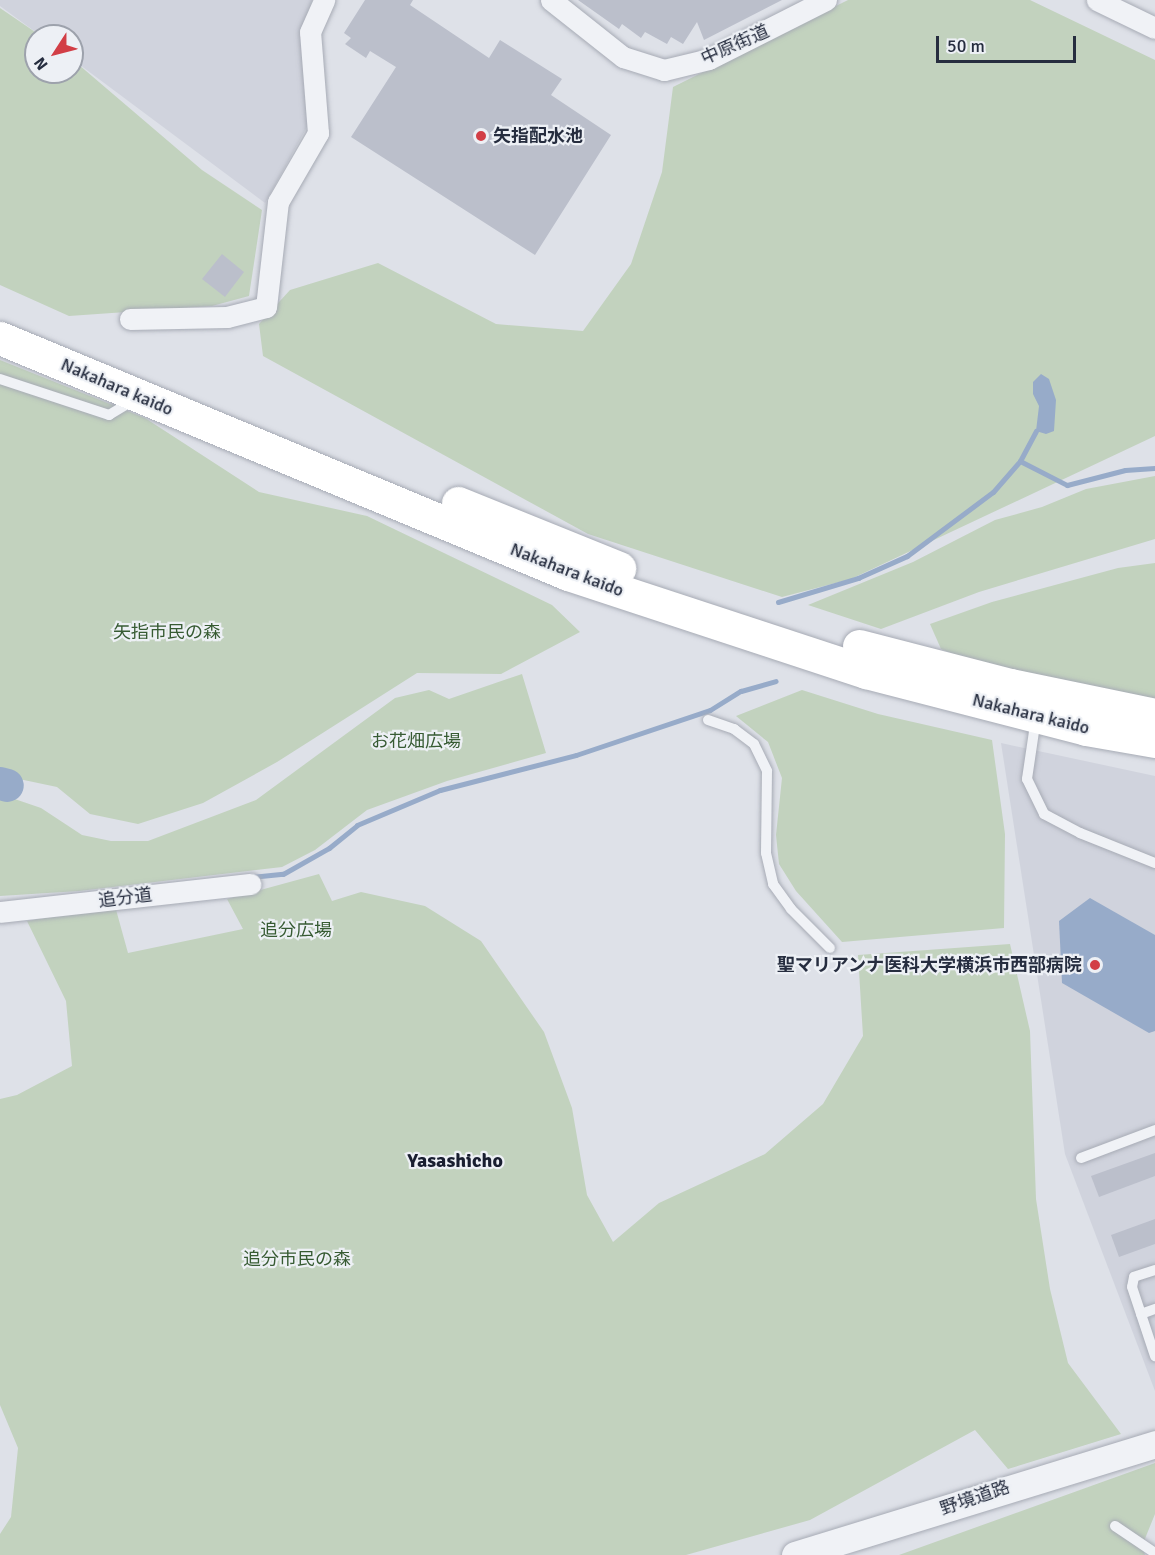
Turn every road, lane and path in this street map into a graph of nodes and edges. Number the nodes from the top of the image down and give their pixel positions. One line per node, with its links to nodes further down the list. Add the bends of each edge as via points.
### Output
1 (324, 0): 7 (street, via 310,32 318,133 278,202 266,307 227,317)
2 (551, 0): 3 (street, 中原街道, via 623,57 664,70 709,59)
3 (826, 0)
4 (1097, 0): 5 (street)
5 (1155, 28)
6 (0, 319): 11 (main road, Nakahara kaido, via 578,553 712,601 876,651 1090,704)
7 (130, 319)
8 (0, 338): 10 (main road, Nakahara kaido)
9 (0, 380): 10 (lane, via 110,415)
10 (139, 397): 12 (main road, Nakahara kaido, via 568,574 866,672)
11 (1155, 715)
12 (1036, 716): 14 (main road, Nakahara kaido); 15 (lane, via 1027,779 1044,814)
13 (708, 720): 18 (lane, via 734,729 754,744 768,771 766,853 773,884 791,909)
14 (1155, 741)
15 (1155, 863)
16 (250, 884): 17 (street, 追分道)
17 (0, 912)
18 (830, 948)
19 (1155, 1130): 20 (lane)
20 (1081, 1158)
21 (1155, 1270): 23 (lane, via 1134,1277 1132,1287)
22 (1155, 1309): 23 (lane)
23 (1141, 1314): 24 (lane)
24 (1154, 1351)
25 (1155, 1444): 28 (street, 野境道路)
26 (1115, 1526): 27 (lane)
27 (1155, 1553)
28 (795, 1555)

